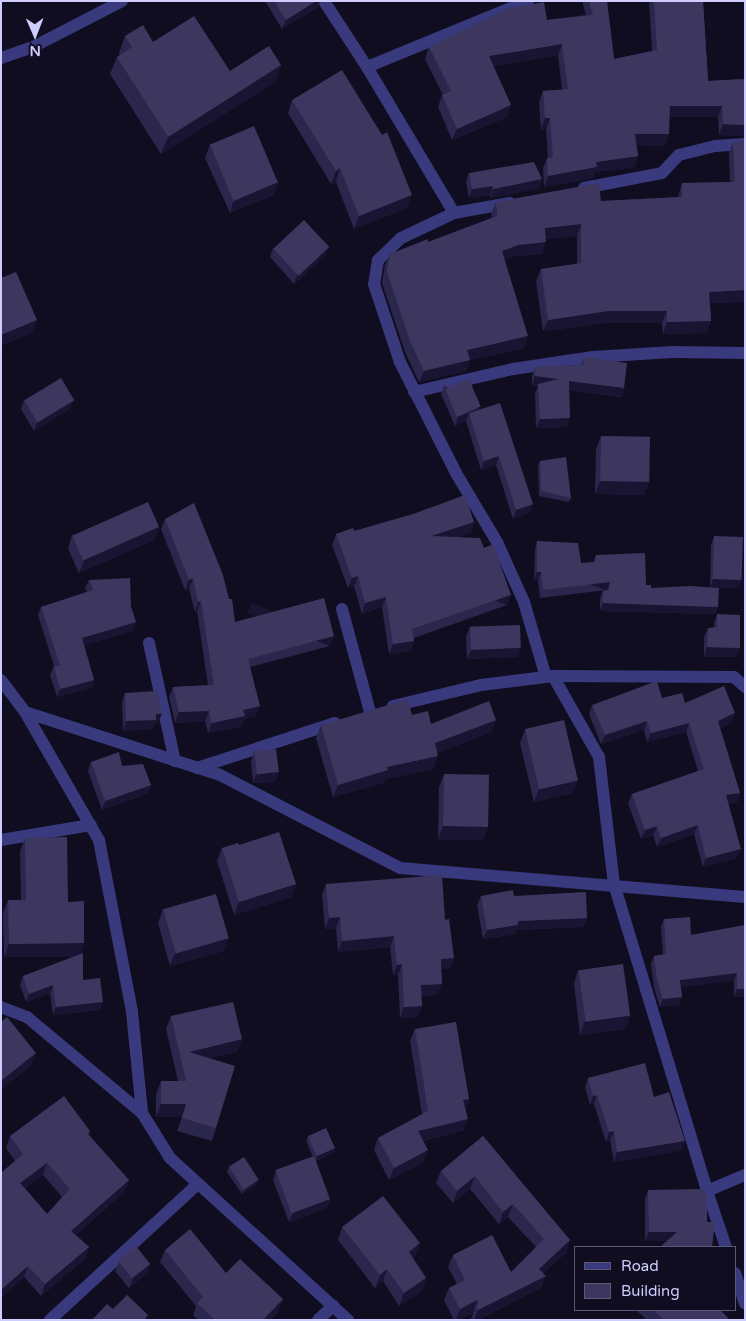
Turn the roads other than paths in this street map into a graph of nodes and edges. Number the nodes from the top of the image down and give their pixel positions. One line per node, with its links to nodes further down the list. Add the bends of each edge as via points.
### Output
1 (122, 1): 4 (street, via 33,47)
2 (324, 1): 5 (street)
3 (528, 1): 5 (street)
4 (1, 58)
5 (367, 68): 9 (street)
6 (745, 144): 7 (street, via 714,146 679,155 662,173)
7 (570, 191)
8 (524, 200): 9 (street)
9 (454, 213): 11 (street, via 400,238 378,260 374,284 400,362)
10 (745, 353): 11 (street, via 672,352 593,357 513,369)
11 (414, 392): 14 (street, via 497,542 524,602)
12 (342, 609): 18 (street)
13 (149, 643): 19 (street)
14 (550, 676): 16 (street, via 734,677); 18 (street, via 481,685); 23 (street, via 599,757)
15 (1, 680): 17 (street)
16 (745, 687)
17 (25, 712): 19 (street); 21 (street)
18 (360, 715): 20 (street)
19 (174, 761): 20 (street)
20 (197, 768): 23 (street, via 220,775 400,868)
21 (91, 825): 22 (street); 26 (street, via 99,840 132,1012)
22 (1, 840)
23 (614, 884): 24 (street); 29 (street)
24 (745, 897)
25 (1, 1006): 26 (street, via 27,1017)
26 (142, 1112): 28 (street, via 170,1158)
27 (745, 1175): 29 (street)
28 (198, 1184): 33 (street); 34 (street)
29 (707, 1191): 30 (street)
30 (726, 1246)
31 (736, 1276): 32 (street)
32 (745, 1302)
33 (333, 1306): 35 (street); 36 (street)
34 (50, 1320)
35 (318, 1320)
36 (348, 1320)

